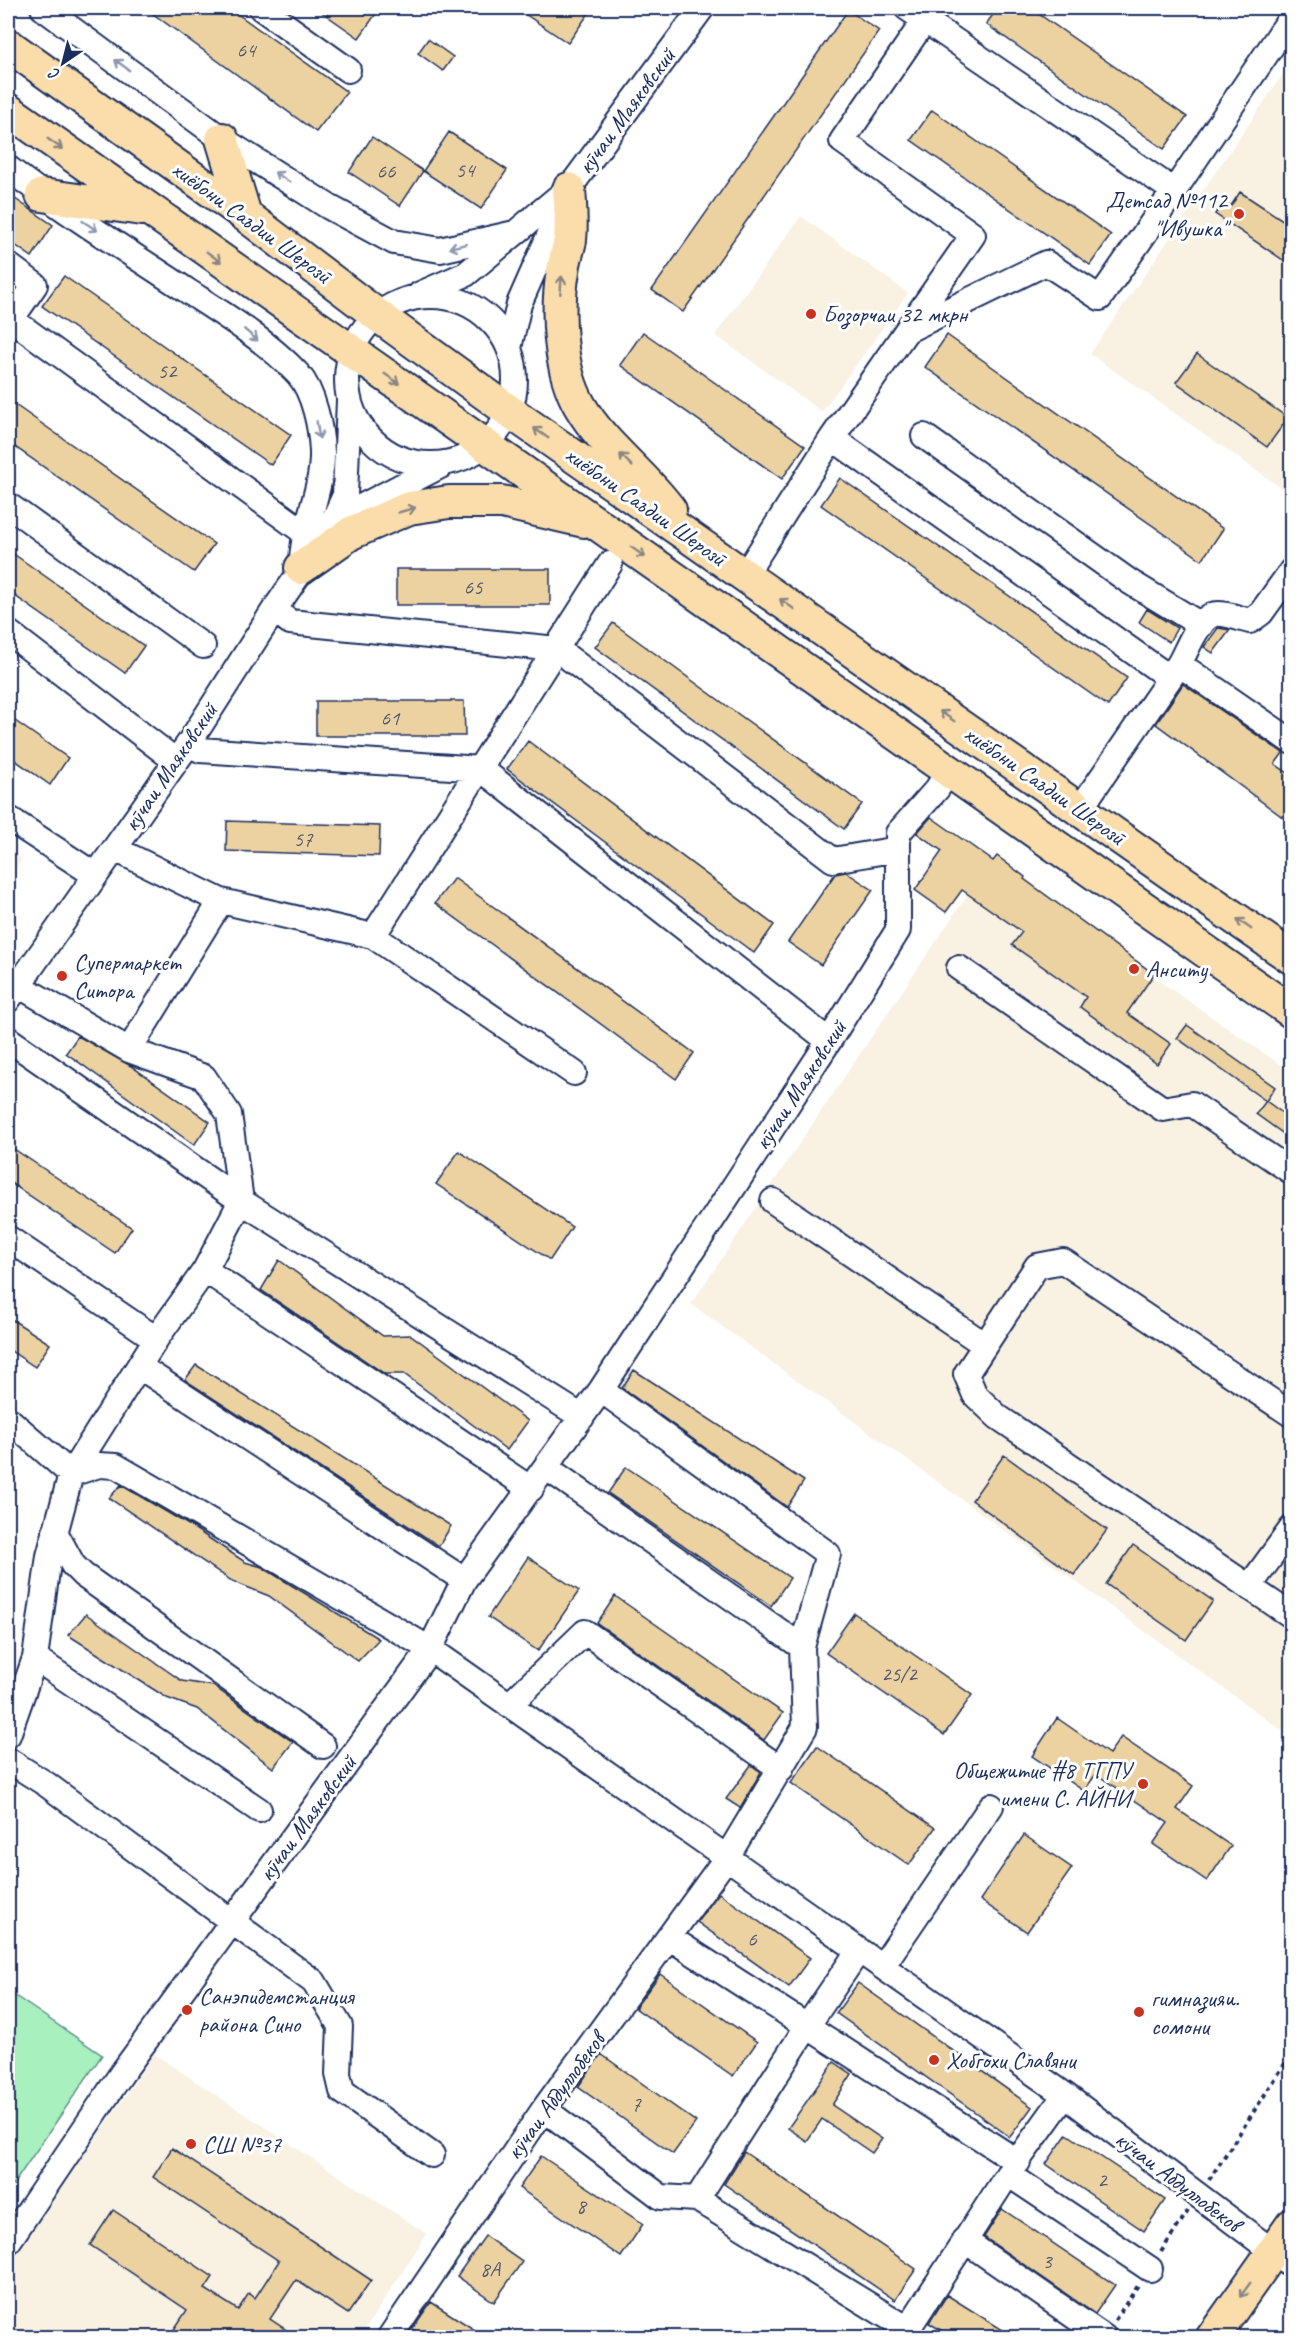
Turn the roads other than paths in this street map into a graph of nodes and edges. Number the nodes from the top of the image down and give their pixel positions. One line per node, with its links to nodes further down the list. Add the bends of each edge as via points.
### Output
1 (43, 8): 9 (street, one-way to 1)
2 (261, 8): 7 (street)
3 (702, 8): 11 (street, кӯчаи Маяковский)
4 (922, 12): 12 (street); 21 (street, via 842,141 973,235)
5 (1292, 16): 12 (street)
6 (8, 45): 15 (main road, хиёбони Саъдии Шерозӣ)
7 (348, 69)
8 (8, 110): 14 (main road, хиёбони Саъдии Шерозӣ, one-way to 14)
9 (222, 139): 15 (main road); 16 (street, one-way to 9, via 440,250 394,242 328,207)
10 (8, 168): 13 (street)
11 (570, 188): 16 (street, кӯчаи Маяковский); 22 (street, кӯчаи Маяковский, via 519,304); 33 (main road, one-way to 11, via 654,489 600,434 579,404 564,360 559,319 562,272 570,238)
12 (1174, 191): 21 (street, via 1100,298 1046,263)
13 (42, 195): 14 (main road); 32 (street, one-way to 32, via 242,327 299,375 315,409 322,452 315,504)
14 (147, 209): 23 (main road, хиёбони Саъдии Шерозӣ, one-way to 23)
15 (245, 215): 19 (main road, хиёбони Саъдии Шерозӣ)
16 (515, 233): 18 (street, кӯчаи Маяковский, via 466,274)
17 (8, 265): 20 (street, via 35,285)
18 (408, 299): 19 (street, кӯчаи Маяковский); 22 (street, кӯчаи Маяковский, via 432,296 456,300 478,311 496,327)
19 (377, 315): 23 (street, кӯчаи Маяковский, via 362,331); 25 (main road, хиёбони Саъдии Шерозӣ)
20 (9, 321): 32 (street)
21 (907, 331): 27 (street)
22 (509, 348): 25 (street, кӯчаи Маяковский, via 514,369)
23 (352, 351): 24 (street, кӯчаи Маяковский, via 346,375); 28 (main road, хиёбони Саъдии Шерозӣ, one-way to 28)
24 (349, 400): 29 (street, кӯчаи Маяковский, via 359,424 375,443 420,464); 32 (street, кӯчаи Маяковский, via 345,495)
25 (510, 411): 28 (street, кӯчаи Маяковский); 33 (main road, хиёбони Саъдии Шерозӣ, one-way to 25)
26 (924, 436): 39 (street, via 1130,582)
27 (832, 438): 37 (street); 43 (street)
28 (485, 445): 29 (street, кӯчаи Маяковский); 31 (main road, хиёбони Саъдии Шерозӣ)
29 (446, 463): 32 (street, кӯчаи Маяковский, via 359,508)
30 (8, 505): 41 (street)
31 (600, 525): 35 (main road, one-way to 31, via 351,533 409,508 449,502 502,502); 46 (main road, хиёбони Саъдии Шерозӣ, one-way to 46)
32 (318, 537): 35 (street, кӯчаи Маяковский)
33 (690, 537): 37 (main road, хиёбони Саъдии Шерозӣ)
34 (610, 564): 42 (street)
35 (301, 568): 38 (street, кӯчаи Маяковский)
36 (1292, 570): 39 (street, via 1261,613 1250,621 1224,614 1212,615)
37 (745, 575): 48 (main road, хиёбони Саъдии Шерозӣ, one-way to 37)
38 (274, 610): 42 (street, via 290,622); 45 (street, кӯчаи Маяковский)
39 (1201, 625): 43 (street)
40 (8, 632): 45 (street)
41 (203, 646)
42 (557, 650): 47 (street); 51 (street, via 833,860)
43 (1174, 671): 44 (street); 48 (street)
44 (1292, 742)
45 (182, 752): 47 (street, via 200,750); 50 (street, кӯчаи Маяковский)
46 (951, 768): 51 (street, кӯчаи Маяковский, via 898,833); 58 (main road, хиёбони Саъдии Шерозӣ)
47 (481, 769): 54 (street); 60 (street)
48 (1080, 809): 55 (main road, хиёбони Саъдии Шерозӣ, one-way to 48)
49 (8, 818): 52 (street)
50 (115, 849): 52 (street, кӯчаи Маяковский); 53 (street)
51 (898, 849): 60 (street, кӯчаи Маяковский, via 898,930)
52 (94, 875): 57 (street, кӯчаи Маяковский)
53 (221, 901): 54 (street); 61 (street)
54 (374, 936): 62 (street)
55 (1292, 958)
56 (959, 968): 63 (street, via 1163,1109 1192,1104)
57 (13, 993): 61 (street)
58 (1292, 1012)
59 (8, 1039): 64 (street)
60 (829, 1041): 71 (street, кӯчаи Маяковский)
61 (129, 1050): 64 (street, via 204,1077 230,1114)
62 (574, 1073)
63 (1292, 1172)
64 (241, 1201): 67 (street); 73 (street)
65 (773, 1201): 69 (street)
66 (8, 1238): 68 (street)
67 (205, 1270): 68 (street); 77 (street)
68 (156, 1339): 70 (street)
69 (985, 1345): 72 (street, via 1037,1266 1063,1261); 81 (street, via 966,1374 975,1395 990,1410)
70 (140, 1367): 76 (street); 80 (street)
71 (600, 1390): 73 (street, кӯчаи Маяковский); 83 (street, via 828,1554)
72 (1292, 1415)
73 (582, 1417): 75 (street, кӯчаи Маяковский)
74 (8, 1419): 76 (street)
75 (547, 1468): 77 (street, кӯчаи Маяковский); 83 (street)
76 (71, 1474): 79 (street); 84 (street, кӯчаи Абдуллобеков, via 99,1465 116,1466)
77 (531, 1489): 80 (street, кӯчаи Маяковский)
78 (1292, 1528): 81 (street)
79 (55, 1532): 85 (street); 88 (street, via 83,1575)
80 (464, 1580): 84 (street, кӯчаи Маяковский)
81 (1249, 1587): 82 (street)
82 (1292, 1616)
83 (802, 1647): 90 (street, via 805,1727)
84 (430, 1648): 86 (street, кӯчаи Абдуллобеков); 94 (street, кӯчаи Маяковский)
85 (35, 1658): 87 (street); 92 (street)
86 (509, 1705): 90 (street, via 585,1632); 93 (street, кӯчаи Абдуллобеков)
87 (10, 1721)
88 (323, 1746)
89 (8, 1760): 94 (street)
90 (781, 1769): 93 (street)
91 (991, 1806): 97 (street)
92 (259, 1810)
93 (727, 1857): 95 (street, кӯчаи Абдуллобеков); 96 (street, кӯчаи Абдуллобеков)
94 (233, 1922): 101 (street, via 314,1982 340,2026 338,2074 342,2091); 106 (street, кӯчаи Маяковский, via 122,2073)
95 (670, 1938): 98 (street); 100 (street, кӯчаи Абдуллобеков)
96 (859, 1950): 97 (street, кӯчаи Абдуллобеков); 98 (street)
97 (883, 1965): 99 (street, кӯчаи Абдуллобеков)
98 (806, 2028): 102 (street); 103 (street)
99 (1065, 2095): 102 (street); 107 (street, кӯчаи Абдуллобеков)
100 (544, 2109): 103 (street, via 661,2197); 110 (street, кӯчаи Абдуллобеков)
101 (432, 2155)
102 (1013, 2168): 105 (street); 108 (street)
103 (697, 2199): 109 (street)
104 (1292, 2226): 107 (main road)
105 (964, 2240): 109 (street); 111 (street)
106 (8, 2242)
107 (1282, 2259): 112 (main road, one-way to 112)
108 (1150, 2269)
109 (905, 2333)
110 (388, 2337)
111 (1104, 2337)
112 (1212, 2337)

